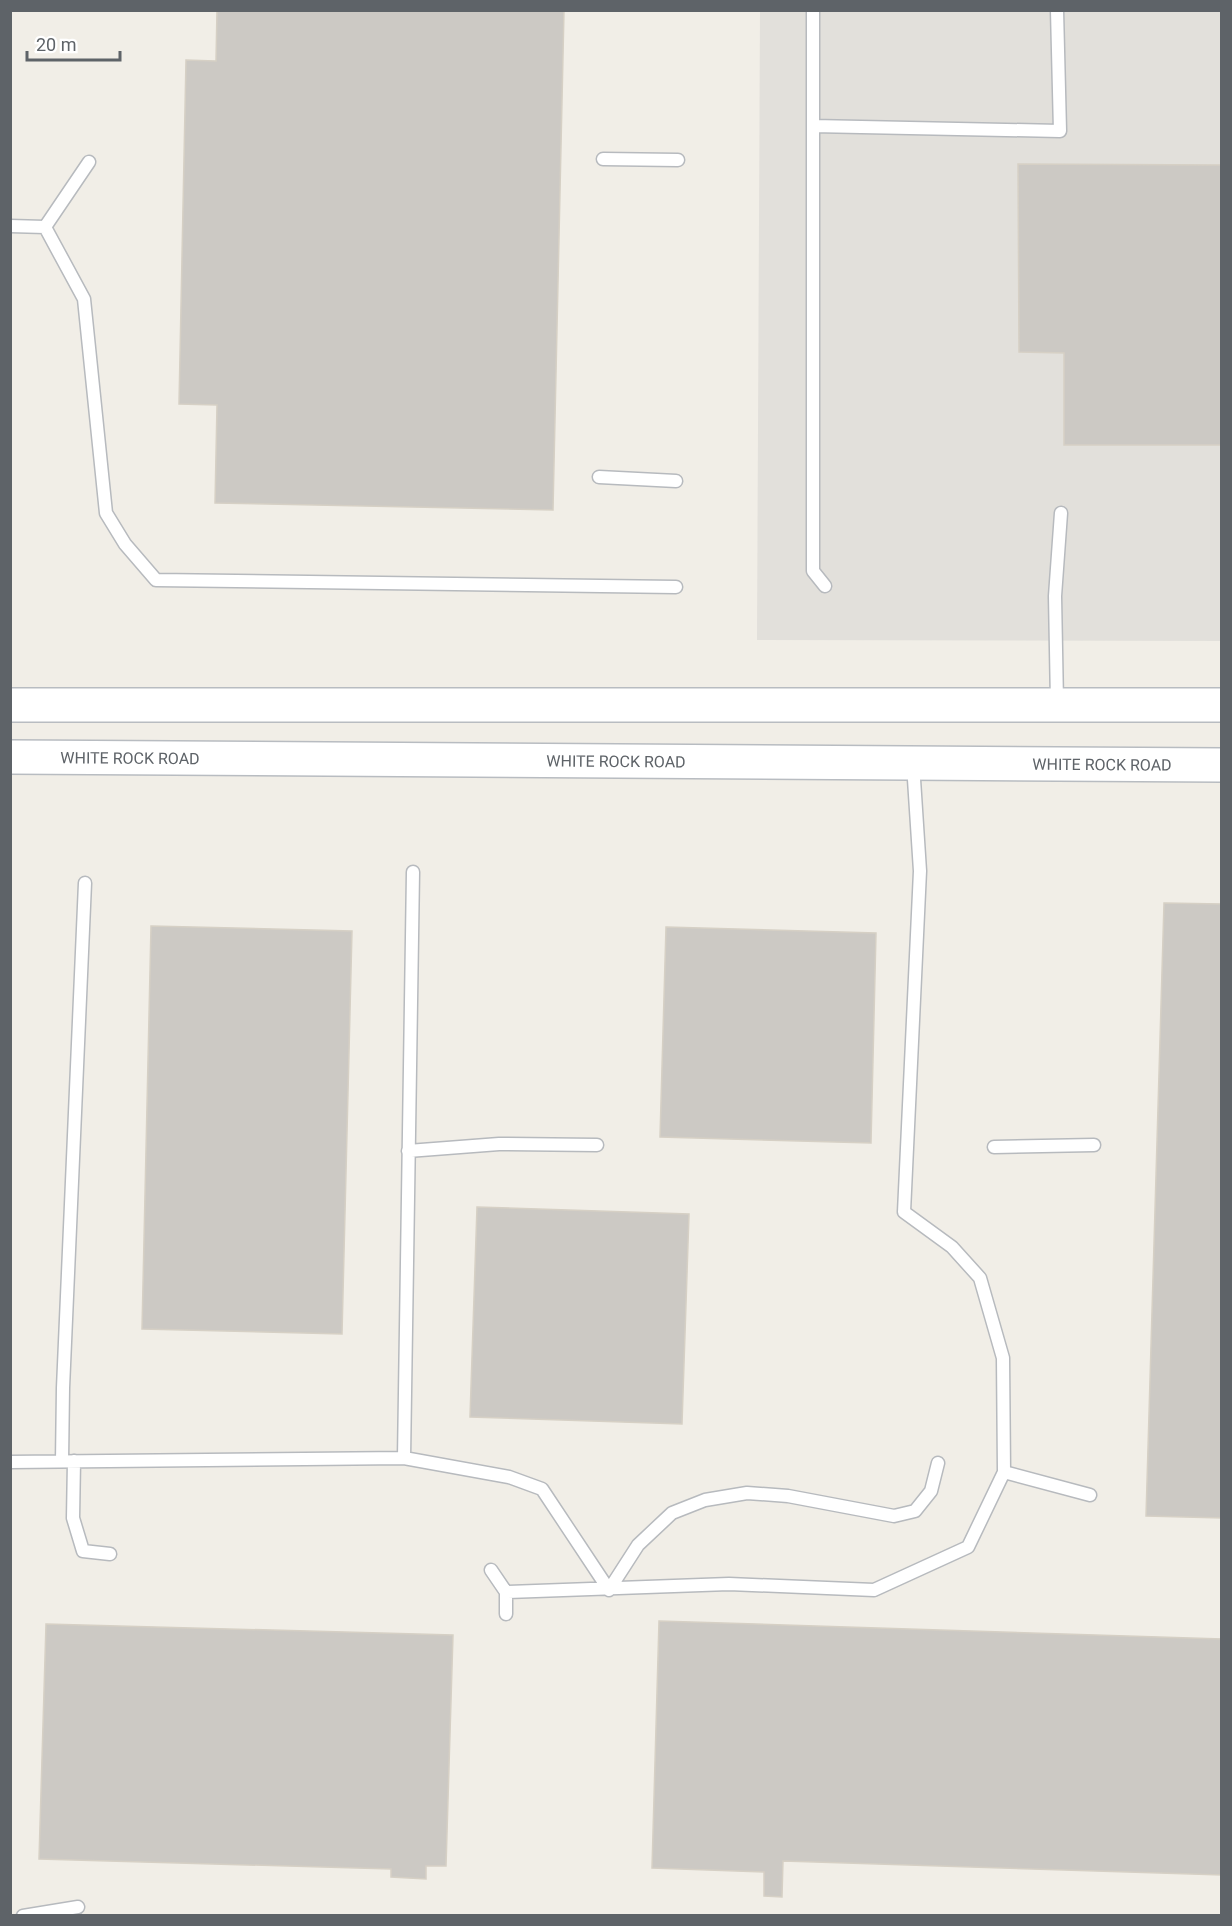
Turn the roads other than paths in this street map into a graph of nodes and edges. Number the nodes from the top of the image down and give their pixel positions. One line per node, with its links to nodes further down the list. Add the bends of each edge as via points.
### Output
1 (813, 10): 3 (lane)
2 (1057, 10): 3 (lane, via 1060,131)
3 (813, 126): 12 (lane, via 813,571)
4 (603, 159): 5 (lane)
5 (678, 160)
6 (89, 162): 8 (lane)
7 (10, 226): 8 (lane)
8 (45, 227): 13 (lane, via 84,299 106,513 125,544 156,579)
9 (599, 477): 10 (lane)
10 (676, 481)
11 (1061, 513): 15 (lane, via 1055,597)
12 (825, 586)
13 (676, 587)
14 (10, 705): 15 (main road)
15 (1057, 705): 16 (main road)
16 (1221, 705)
17 (10, 757): 18 (main road, WHITE ROCK ROAD)
18 (913, 763): 19 (main road, WHITE ROCK ROAD); 30 (lane, via 920,871 903,1212 952,1246 980,1278 1003,1358)
19 (1221, 765)
20 (413, 872): 25 (lane)
21 (86, 883): 27 (lane, via 64,1376)
22 (597, 1144): 25 (lane, via 499,1144)
23 (1094, 1145): 24 (lane)
24 (994, 1147)
25 (408, 1151): 26 (lane)
26 (404, 1458): 27 (lane); 34 (lane, via 509,1477 542,1489)
27 (68, 1461): 28 (lane); 32 (lane, via 73,1518 83,1551)
28 (10, 1462)
29 (938, 1463): 34 (lane, via 931,1491 915,1511 894,1516 778,1495 747,1493 705,1500 672,1513 638,1545)
30 (1004, 1472): 31 (lane); 34 (lane, via 968,1547 874,1590 729,1584)
31 (1090, 1495)
32 (110, 1554)
33 (490, 1570): 35 (lane)
34 (609, 1590): 35 (lane)
35 (506, 1592): 36 (lane)
36 (506, 1614)
37 (78, 1907): 38 (lane)
38 (23, 1916)

